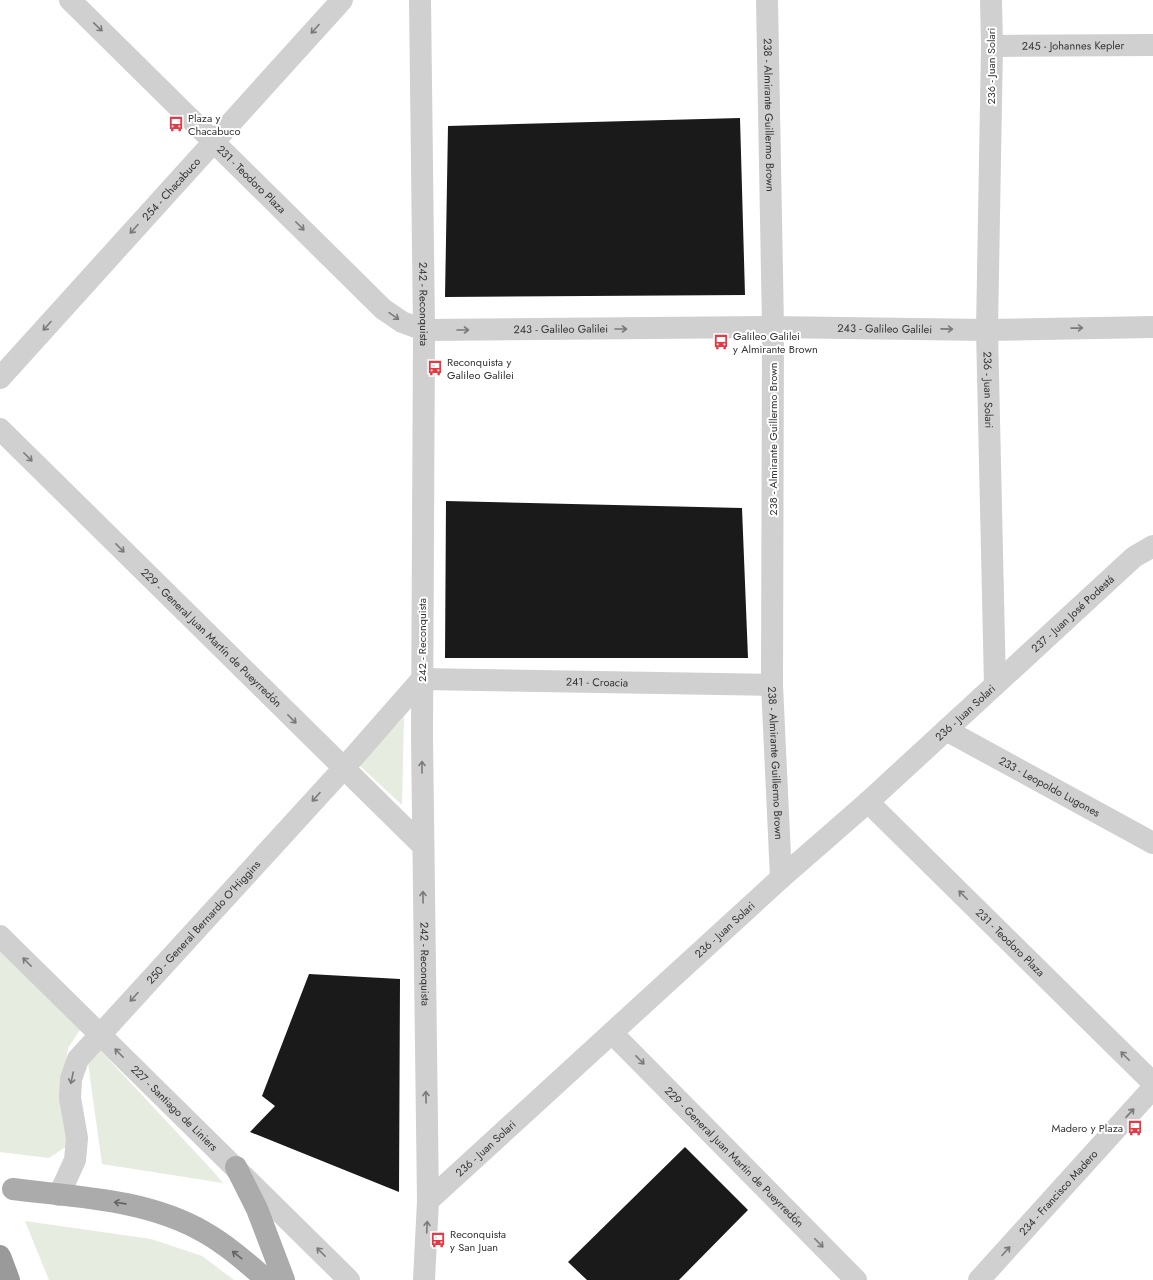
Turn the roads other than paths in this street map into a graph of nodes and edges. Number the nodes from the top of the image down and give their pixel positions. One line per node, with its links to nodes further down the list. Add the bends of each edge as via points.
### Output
1 (70, 0): 8 (street, 231 - Teodoro Plaza, one-way to 8)
2 (342, 0): 8 (street, 254 - Chacabuco, one-way to 8)
3 (420, 0): 11 (street, 242 - Reconquista)
4 (767, 0): 9 (street, 238 - Almirante Guillermo Brown)
5 (991, 0): 7 (street, 236 - Juan Solari)
6 (1153, 45): 7 (street, 245 - Johannes Kepler)
7 (992, 46): 12 (street, 236 - Juan Solari)
8 (214, 140): 11 (street, 231 - Teodoro Plaza, one-way to 11, via 383,309 402,322); 13 (street, 254 - Chacabuco, one-way to 13)
9 (773, 327): 11 (street, 243 - Galileo Galilei, one-way to 9); 12 (street, 243 - Galileo Galilei, one-way to 12); 17 (street, 238 - Almirante Guillermo Brown)
10 (1153, 327): 12 (street, 243 - Galileo Galilei, one-way to 10)
11 (424, 330): 16 (street, 242 - Reconquista)
12 (987, 330): 18 (street, 236 - Juan Solari)
13 (0, 378)
14 (0, 430): 20 (street, 229 - General Juan Martín de Pueyrredón, one-way to 20)
15 (1153, 546): 18 (street, 237 - Juan José Podestá, via 1134,557)
16 (422, 679): 17 (street, 241 - Croacia); 20 (street, 250 - General Bernardo O'Higgins); 23 (street, 242 - Reconquista, one-way to 16)
17 (772, 685): 24 (street, 238 - Almirante Guillermo Brown)
18 (995, 686): 19 (street, 236 - Juan Solari)
19 (946, 730): 21 (street, 236 - Juan Solari); 22 (street, 233 - Leopoldo Lugones)
20 (343, 769): 23 (street, 229 - General Juan Martín de Pueyrredón); 27 (street, 250 - General Bernardo O'Higgins, one-way to 27)
21 (868, 802): 24 (street, 236 - Juan Solari); 28 (street, 231 - Teodoro Plaza, one-way to 21)
22 (1153, 843)
23 (422, 846): 33 (street, 242 - Reconquista, one-way to 23)
24 (781, 878): 26 (street, 236 - Juan Solari)
25 (0, 936): 27 (street, 227 - Santiago de Liniers, one-way to 25)
26 (612, 1033): 33 (street, 236 - Juan Solari); 40 (street, 229 - General Juan Martín de Pueyrredón, one-way to 40)
27 (100, 1034): 30 (street, 227 - Santiago de Liniers, one-way to 27); 32 (street, 250 - General Bernardo O'Higgins, one-way to 32, via 78,1059 71,1079 70,1098 77,1138 75,1160)
28 (1153, 1083)
29 (1153, 1088): 41 (street, 234 - Francisco Madero, one-way to 29)
30 (236, 1168): 37 (main road, via 257,1209); 38 (street, 227 - Santiago de Liniers, one-way to 30)
31 (13, 1189): 32 (main road)
32 (59, 1194): 36 (main road, one-way to 32, via 204,1231 165,1214 128,1204)
33 (428, 1201): 39 (street, 242 - Reconquista, one-way to 33)
34 (0, 1256): 35 (highway)
35 (9, 1280)
36 (267, 1280)
37 (284, 1280)
38 (349, 1280)
39 (424, 1280)
40 (856, 1280)
41 (980, 1280)

